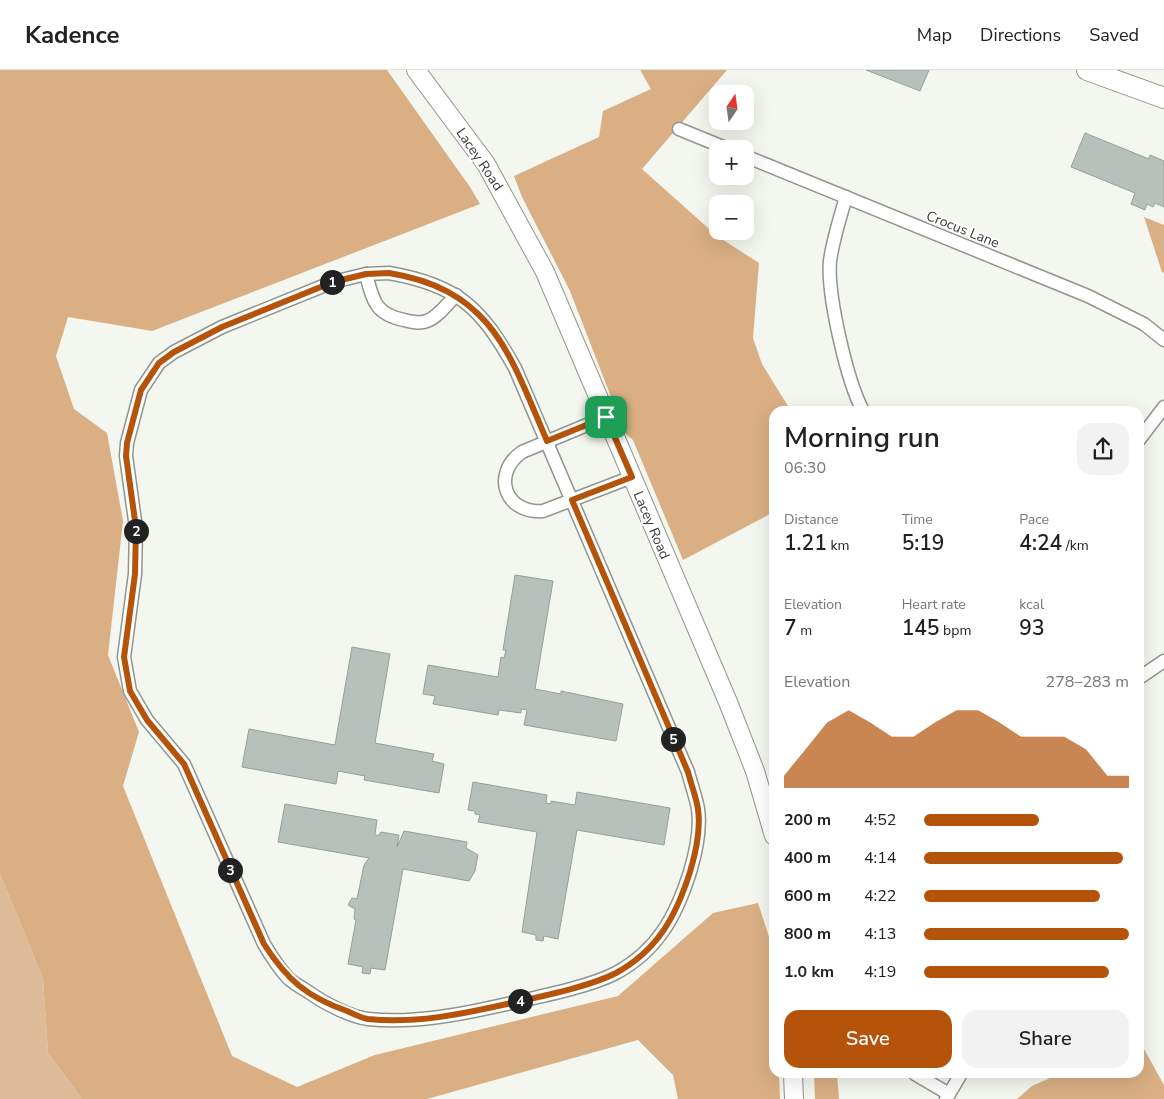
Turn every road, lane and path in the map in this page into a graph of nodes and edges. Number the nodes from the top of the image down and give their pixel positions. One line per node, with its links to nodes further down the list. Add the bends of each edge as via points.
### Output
1 (416, 70): 13 (main road, Lacey Road, via 486,164 519,222 545,272)
2 (1087, 70): 3 (main road)
3 (1164, 98)
4 (679, 129): 5 (street)
5 (709, 141)
6 (754, 160): 7 (street, Crocus Lane)
7 (846, 197): 10 (street, Crocus Lane, via 1088,296 1144,324); 11 (street, via 830,263 832,300)
8 (366, 274): 9 (street, via 412,277); 9 (street, via 373,300 390,317 417,323 427,321); 17 (street, via 333,282 222,327 159,363 141,390 126,456 136,528 135,574 124,657 130,691 147,720 184,764 264,944 290,979 323,1002 366,1019 400,1020 456,1015 547,994 615,973 641,956 666,928 680,903 695,856 698,809 688,772)
9 (456, 295): 15 (street, via 496,334 515,368)
10 (1164, 340)
11 (861, 406)
12 (1164, 406): 14 (street)
13 (606, 417): 15 (street); 16 (main road, Lacey Road)
14 (1144, 433)
15 (547, 441): 17 (street); 17 (street, via 522,452 507,466 504,476 507,491 518,507 531,512)
16 (632, 477): 17 (street); 20 (main road, Lacey Road, via 728,702 755,771)
17 (572, 500)
18 (1164, 661): 19 (street)
19 (1144, 675)
20 (769, 819)
21 (793, 1078): 25 (main road)
22 (921, 1078): 24 (street)
23 (958, 1078): 24 (street)
24 (947, 1096)
25 (794, 1099)

